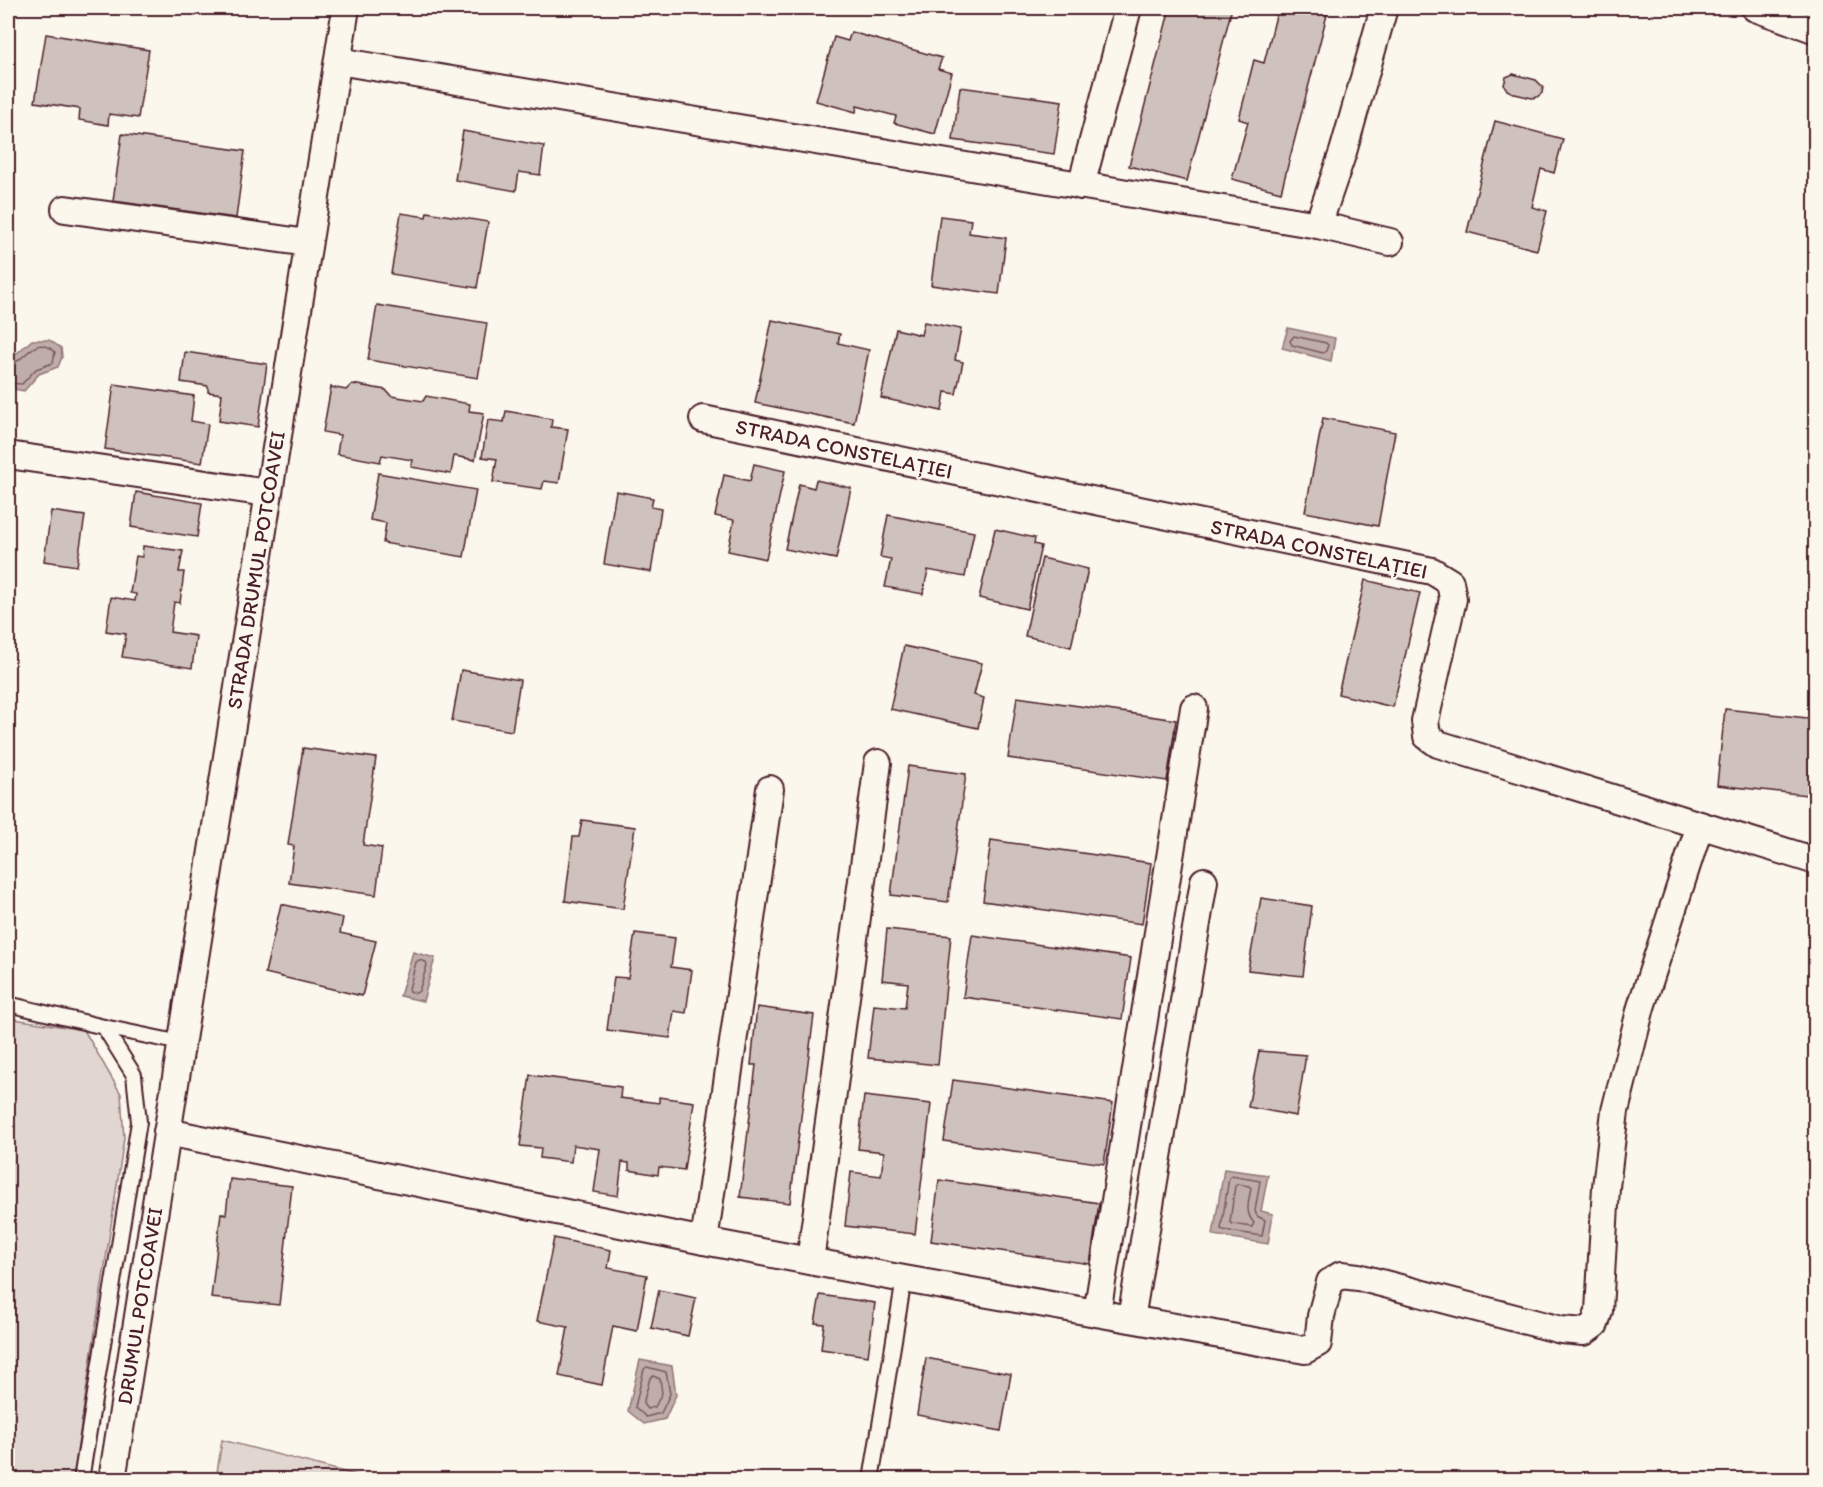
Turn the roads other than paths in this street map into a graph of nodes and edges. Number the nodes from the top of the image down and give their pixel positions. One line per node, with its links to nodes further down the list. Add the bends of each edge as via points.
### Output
1 (346, 8): 6 (street, STRADA DRUMUL POTCOAVEI)
2 (1128, 8): 7 (street)
3 (1383, 8): 9 (street, via 1343,152)
4 (1756, 8): 5 (street)
5 (1815, 30)
6 (338, 61): 7 (street); 11 (street, STRADA DRUMUL POTCOAVEI)
7 (1081, 186): 9 (street)
8 (65, 209): 11 (street)
9 (1318, 225): 10 (street)
10 (1390, 242)
11 (308, 243): 14 (street, STRADA DRUMUL POTCOAVEI)
12 (703, 419): 18 (street, STRADA CONSTELAȚIEI, via 1432,571 1450,582 1453,598 1425,721 1427,736 1438,744)
13 (8, 455): 14 (street)
14 (268, 493): 23 (street, STRADA DRUMUL POTCOAVEI)
15 (1194, 708): 28 (street)
16 (878, 763): 26 (street)
17 (770, 789): 25 (street)
18 (1700, 825): 19 (street, STRADA CONSTELAȚIEI); 29 (street, via 1641,1007 1615,1111 1599,1311 1594,1324 1584,1332 1561,1330 1341,1275 1330,1282 1318,1343 1305,1350)
19 (1815, 861)
20 (1204, 881): 29 (street)
21 (8, 1004): 22 (lane)
22 (104, 1027): 23 (lane); 30 (lane, via 134,1075 139,1122)
23 (181, 1043): 24 (street, STRADA DRUMUL POTCOAVEI)
24 (167, 1132): 25 (street); 31 (street, DRUMUL POTCOAVEI)
25 (704, 1241): 26 (street)
26 (810, 1261): 27 (street)
27 (904, 1279): 28 (street); 32 (lane)
28 (1097, 1313): 29 (street)
29 (1131, 1319)
30 (81, 1479)
31 (112, 1479)
32 (871, 1479)

